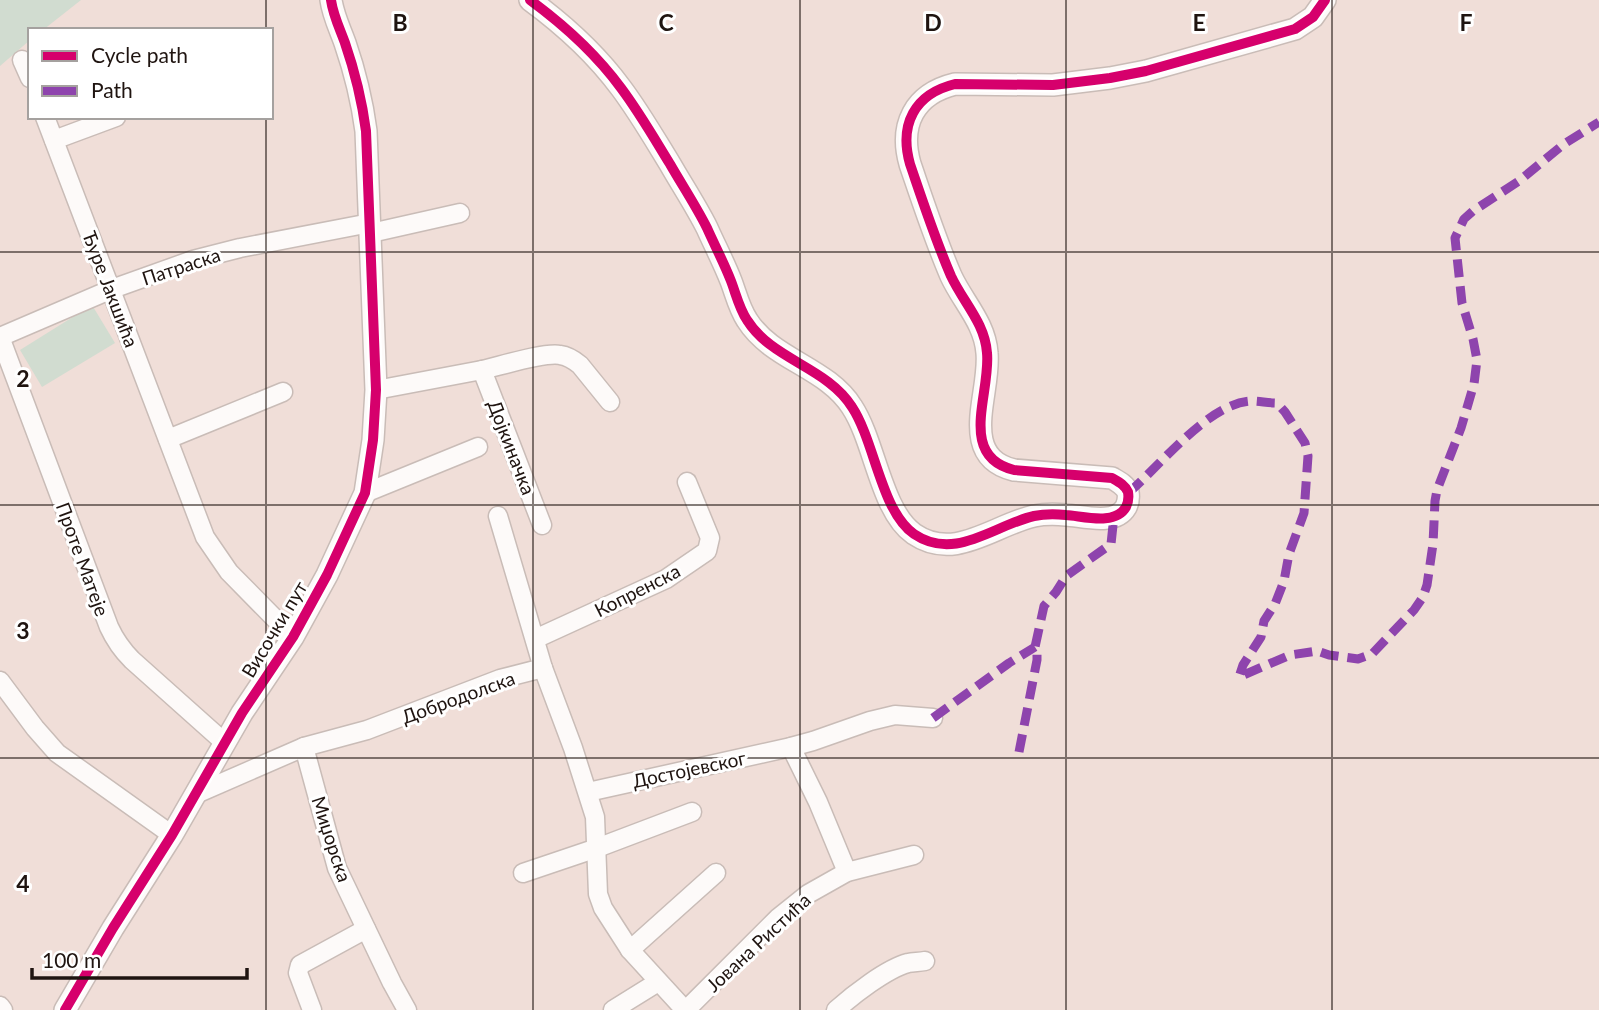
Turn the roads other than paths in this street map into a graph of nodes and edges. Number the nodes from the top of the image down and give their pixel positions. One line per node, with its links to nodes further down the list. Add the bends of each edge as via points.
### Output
1 (331, 0): 10 (main road, Височки пут, via 362,103)
2 (530, 0): 3 (main road, via 582,43 622,88 695,205 756,333 825,379 850,403 861,420 889,501 903,524 923,539 950,545 1034,516 1114,516 1122,512 1129,498 1112,478 1014,470 996,462 985,449 980,433 987,375 982,328 939,249 910,164 905,138 912,113 931,93 955,84 1053,85 1176,63 1295,29 1313,17)
3 (1325, 0)
4 (22, 60): 5 (street)
5 (28, 74)
6 (46, 119): 8 (street, Ђуре Јакшића)
7 (111, 119): 8 (street)
8 (54, 140): 11 (street, Ђуре Јакшића)
9 (460, 213): 10 (street, Патраска)
10 (370, 228): 11 (street, Патраска, via 240,247); 14 (main road, Височки пут)
11 (111, 289): 12 (street, Патраска); 17 (street, Ђуре Јакшића)
12 (0, 337): 28 (street, Проте Матеје, via 108,627 132,660)
13 (482, 370): 14 (street); 16 (street, via 564,355 580,365); 22 (street, Дојкиначка)
14 (376, 390): 20 (main road, Височки пут)
15 (283, 392): 17 (street)
16 (610, 402)
17 (168, 439): 23 (street, Ђуре Јакшића, via 210,547)
18 (478, 447): 20 (street)
19 (687, 482): 24 (street, Копренска, via 710,538 707,551 666,579)
20 (365, 493): 23 (main road, Височки пут)
21 (498, 516): 24 (street)
22 (542, 525)
23 (293, 637): 28 (main road, Височки пут)
24 (534, 639): 25 (street)
25 (543, 668): 29 (street, Добродолска, via 493,681 368,730); 31 (street)
26 (0, 681): 34 (street, via 58,753)
27 (933, 719): 30 (street, Достојевског, via 895,715)
28 (225, 743): 32 (main road, Височки пут)
29 (304, 747): 32 (street, Добродолска); 40 (street, Миџорска, via 337,867)
30 (791, 747): 31 (street, Достојевског); 37 (street)
31 (588, 792): 35 (street)
32 (196, 794): 34 (main road, Височки пут)
33 (692, 812): 35 (street)
34 (172, 835): 44 (main road, Височки пут)
35 (597, 848): 38 (street); 41 (street, via 598,894)
36 (914, 855): 37 (street, Јована Ристића)
37 (847, 872): 48 (street, Јована Ристића, via 792,905)
38 (523, 873)
39 (716, 873): 41 (street)
40 (366, 929): 45 (street, via 300,965 298,973); 46 (street, Миџорска)
41 (630, 950): 43 (street)
42 (925, 961): 49 (street, via 898,967)
43 (658, 982): 47 (street); 48 (street)
44 (65, 1010)
45 (312, 1010)
46 (407, 1010)
47 (613, 1010)
48 (685, 1010)
49 (836, 1010)

